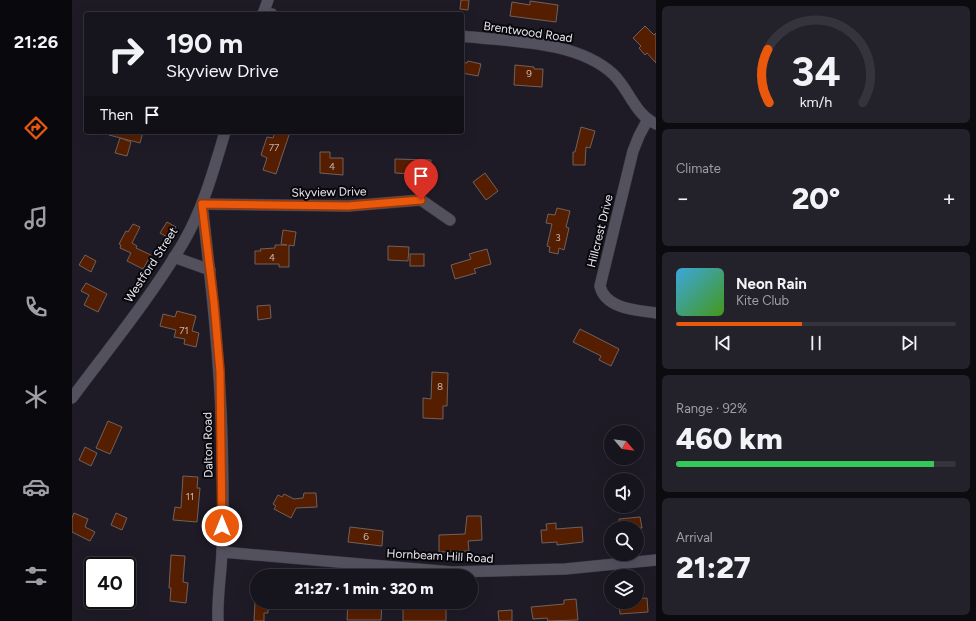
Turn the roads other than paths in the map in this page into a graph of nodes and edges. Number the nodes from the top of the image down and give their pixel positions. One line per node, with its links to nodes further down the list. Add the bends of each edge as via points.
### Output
1 (268, 0): 2 (street)
2 (266, 12)
3 (464, 36): 4 (street, Brentwood Road, via 552,46 584,55 617,78 642,114)
4 (652, 122): 10 (street, Hillcrest Drive, via 638,136 633,151 600,286 603,295 617,305)
5 (224, 134): 6 (street, Westford Street)
6 (202, 204): 7 (street, Skyview Drive, via 348,206 421,200); 8 (street, Westford Street); 9 (street, Dalton Road)
7 (450, 220)
8 (174, 257): 9 (street); 11 (street, Westford Street)
9 (210, 270): 12 (street, Dalton Road, via 220,372)
10 (656, 314)
11 (72, 398)
12 (222, 552): 13 (street, Hornbeam Hill Road, via 452,572 565,569); 14 (street, Dalton Road, via 217,601)
13 (656, 560)
14 (218, 621)

